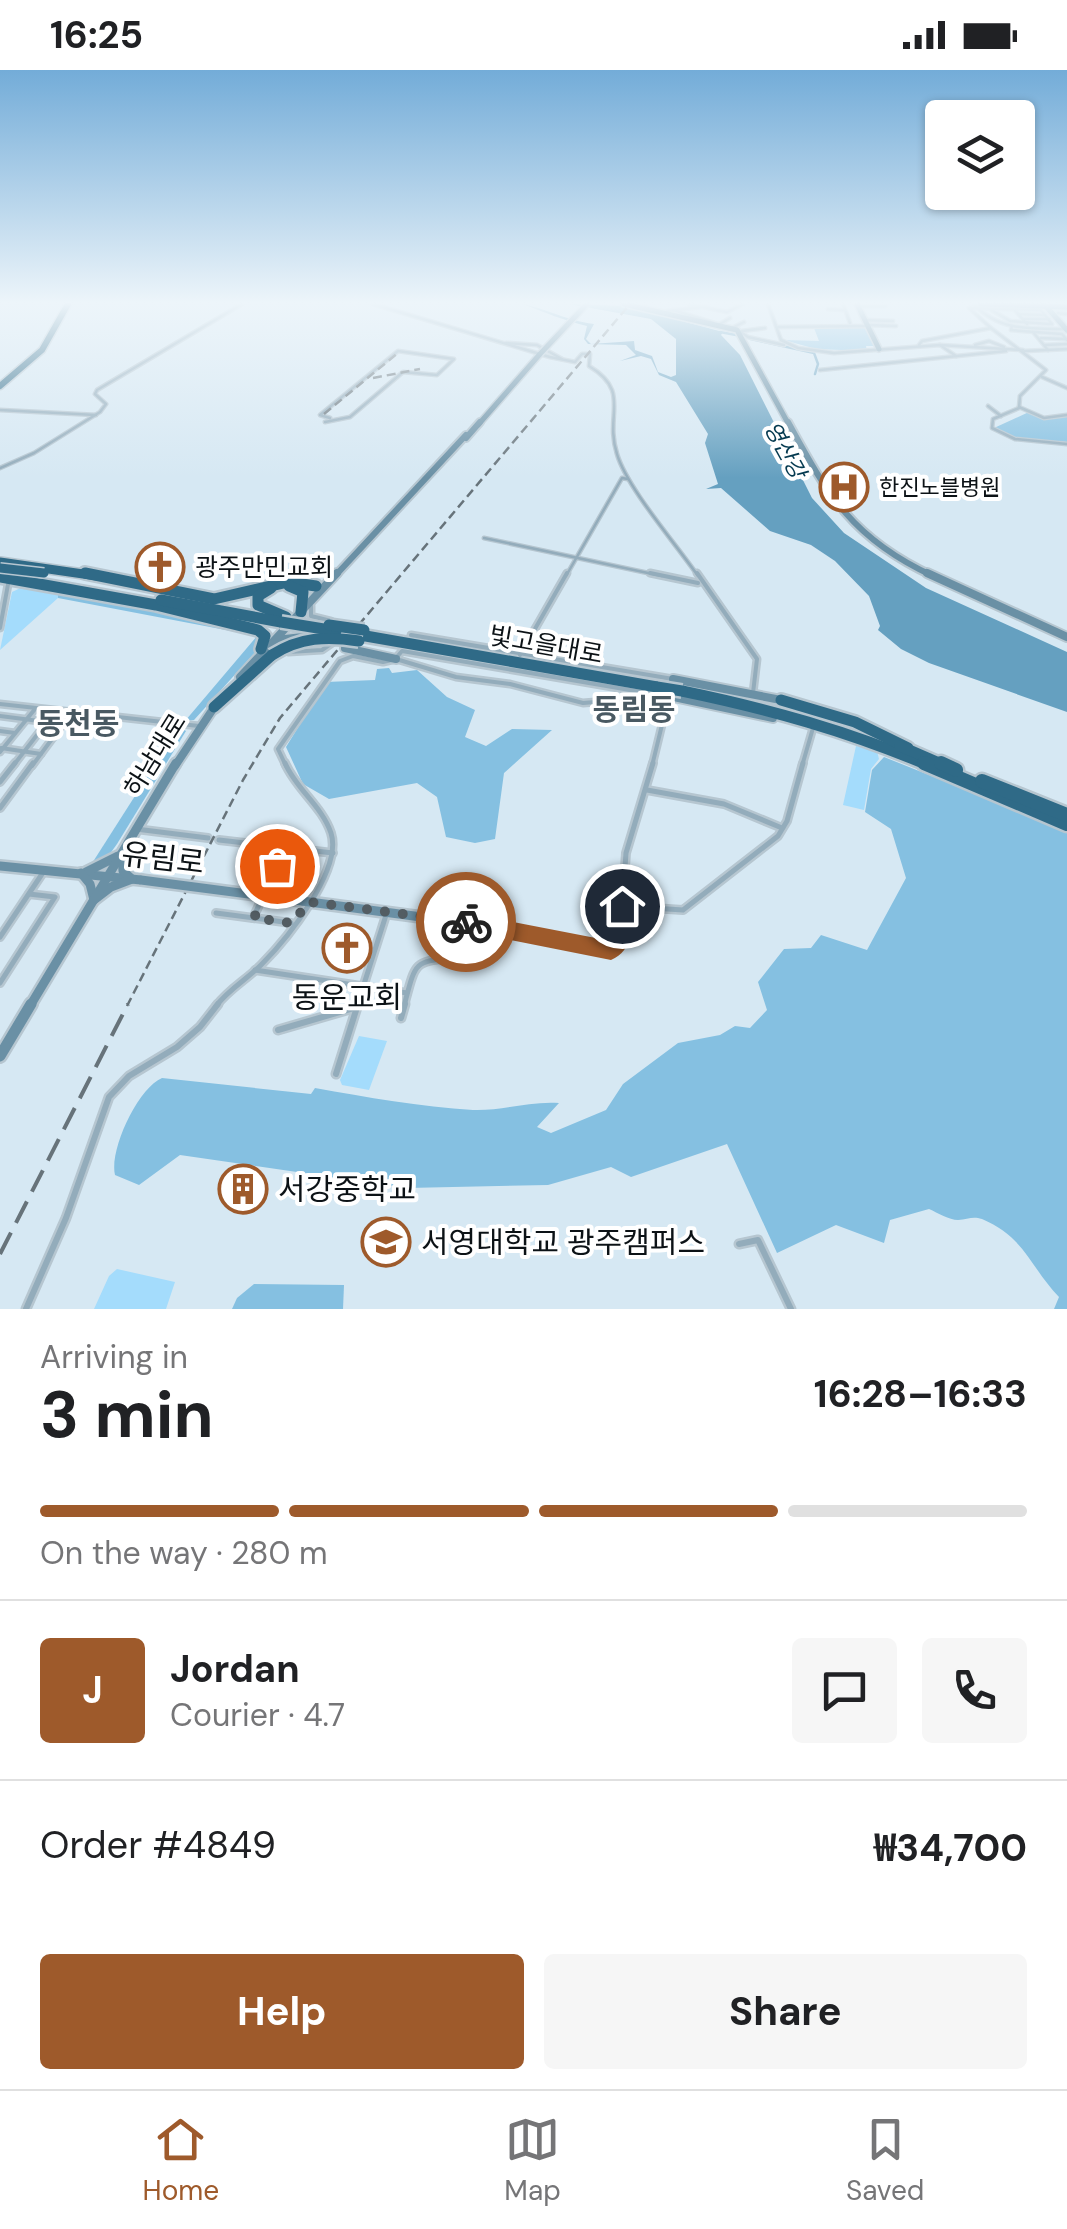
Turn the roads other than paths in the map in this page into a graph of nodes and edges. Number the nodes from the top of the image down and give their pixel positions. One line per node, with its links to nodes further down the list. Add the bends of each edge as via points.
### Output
1 (23, 362): 13 (highway)
2 (29, 362): 13 (highway)
3 (145, 362): 18 (street, via 98,390 106,404)
4 (385, 362): 21 (street, via 321,414)
5 (451, 362): 21 (street, via 437,375 403,372 350,417)
6 (533, 362): 32 (street, 하남대로, via 402,509)
7 (589, 362): 24 (street, via 612,382 612,440)
8 (755, 362): 43 (street, via 848,520 906,562)
9 (899, 362): 11 (street)
10 (1038, 362): 12 (street, via 1046,368)
11 (820, 370)
12 (1042, 377): 14 (street); 16 (street, via 1020,396)
13 (0, 384)
14 (1067, 388)
15 (988, 406): 20 (street)
16 (1019, 407): 19 (street, via 1044,418); 20 (street)
17 (1, 411): 18 (street)
18 (96, 415): 23 (street)
19 (1067, 415)
20 (1001, 416): 22 (street, via 992,428 1010,438)
21 (328, 420)
22 (1067, 444)
23 (0, 468)
24 (631, 480): 26 (street, via 622,478); 30 (street)
25 (484, 538): 26 (street)
26 (577, 556): 30 (street); 48 (street)
27 (30, 566): 28 (highway); 29 (highway, via 24,572); 32 (highway, via 214,599 277,581)
28 (1, 572): 29 (highway); 33 (street)
29 (38, 577): 33 (street); 34 (highway, 빛고을대로); 35 (highway, 빛고을대로); 47 (highway, via 258,630 266,636)
30 (703, 585): 54 (street, via 757,659)
31 (294, 586): 32 (highway); 37 (highway, via 304,592); 38 (highway, via 270,588 257,601)
32 (320, 588): 35 (highway, via 280,584 218,602); 36 (street, 하남대로)
33 (7, 596): 40 (street)
34 (157, 599): 38 (highway, 빛고을대로); 39 (highway)
35 (183, 600): 38 (highway, 빛고을대로)
36 (311, 602): 37 (street, 하남대로); 41 (street, via 298,624); 53 (street, via 314,618 348,625 327,648 284,653)
37 (300, 612): 38 (street, 하남대로)
38 (284, 623): 39 (highway); 41 (street); 42 (highway, 빛고을대로, bridge); 50 (street, 하남대로)
39 (257, 625): 47 (highway, via 268,633)
40 (0, 628)
41 (303, 636): 45 (street); 50 (street, via 285,639)
42 (361, 636): 44 (highway, 빛고을대로); 47 (highway, bridge, via 312,638); 51 (highway, 빛고을대로)
43 (1067, 636)
44 (413, 640): 48 (street); 51 (highway, 빛고을대로)
45 (329, 645)
46 (344, 648): 49 (street)
47 (267, 652): 50 (street); 53 (highway)
48 (520, 654): 52 (street)
49 (396, 659): 52 (street, via 402,651); 52 (street, via 583,703); 84 (street, via 340,661 278,749 294,784 327,822)
50 (252, 664): 57 (street, 하남대로)
51 (658, 684): 52 (highway, 빛고을대로, bridge)
52 (677, 688): 54 (street); 62 (street); 67 (highway, 빛고을대로, via 779,711); 70 (highway, 빛고을대로, via 799,711); 73 (street)
53 (234, 691): 57 (highway)
54 (753, 693): 55 (street)
55 (781, 700): 70 (highway, via 855,722)
56 (0, 704): 58 (street)
57 (214, 707): 63 (street, 하남대로)
58 (36, 708): 59 (street); 61 (street)
59 (72, 712): 63 (street); 71 (street)
60 (0, 716): 61 (street)
61 (27, 718): 66 (street); 69 (street, via 47,722)
62 (793, 722): 67 (highway)
63 (199, 726): 79 (street, 하남대로)
64 (813, 728): 78 (street)
65 (0, 731): 66 (street)
66 (16, 733): 68 (street)
67 (889, 749): 77 (highway, 빛고을대로)
68 (1, 750): 69 (street)
69 (23, 752): 71 (street); 72 (street)
70 (916, 752): 76 (highway, 빛고을대로)
71 (40, 754): 74 (street)
72 (0, 782)
73 (648, 790): 78 (street, via 724,804); 93 (street, via 626,853)
74 (4, 798): 75 (street)
75 (0, 808)
76 (1067, 814)
77 (1067, 824)
78 (783, 828): 93 (street, via 684,910)
79 (136, 830): 80 (street); 83 (street, 하남대로)
80 (208, 838)
81 (219, 840): 82 (street)
82 (285, 848): 84 (street); 96 (street)
83 (122, 853): 87 (street); 88 (street, 하남대로); 89 (street, via 123,871)
84 (333, 853): 92 (street, via 320,891)
85 (0, 866): 86 (street, 유림로)
86 (44, 870): 87 (street, 유림로); 90 (street)
87 (82, 874): 88 (street, 유림로); 91 (street)
88 (108, 876): 89 (street, 유림로); 91 (street, 하남대로)
89 (136, 880): 91 (street); 92 (street, 유림로, bridge)
90 (29, 894): 99 (street); 102 (street, via 55,897)
91 (94, 900): 108 (street, 하남대로)
92 (306, 902): 95 (street, 유림로); 98 (street)
93 (622, 906): 100 (street)
94 (216, 912): 96 (street)
95 (387, 912): 97 (street, 유림로); 103 (street)
96 (254, 918): 98 (street)
97 (470, 922): 100 (street, 유림로); 104 (street, via 463,956 421,962)
98 (291, 923): 101 (street)
99 (0, 937)
100 (614, 948)
101 (255, 970): 103 (street); 111 (street, via 190,1037 109,1097)
102 (0, 983)
103 (363, 987): 104 (street); 105 (street)
104 (407, 994): 106 (street)
105 (357, 1006): 107 (street); 109 (street)
106 (401, 1018)
107 (278, 1030)
108 (0, 1056)
109 (336, 1074)
110 (738, 1244): 112 (street, via 758,1240)
111 (26, 1309)
112 (791, 1309)

